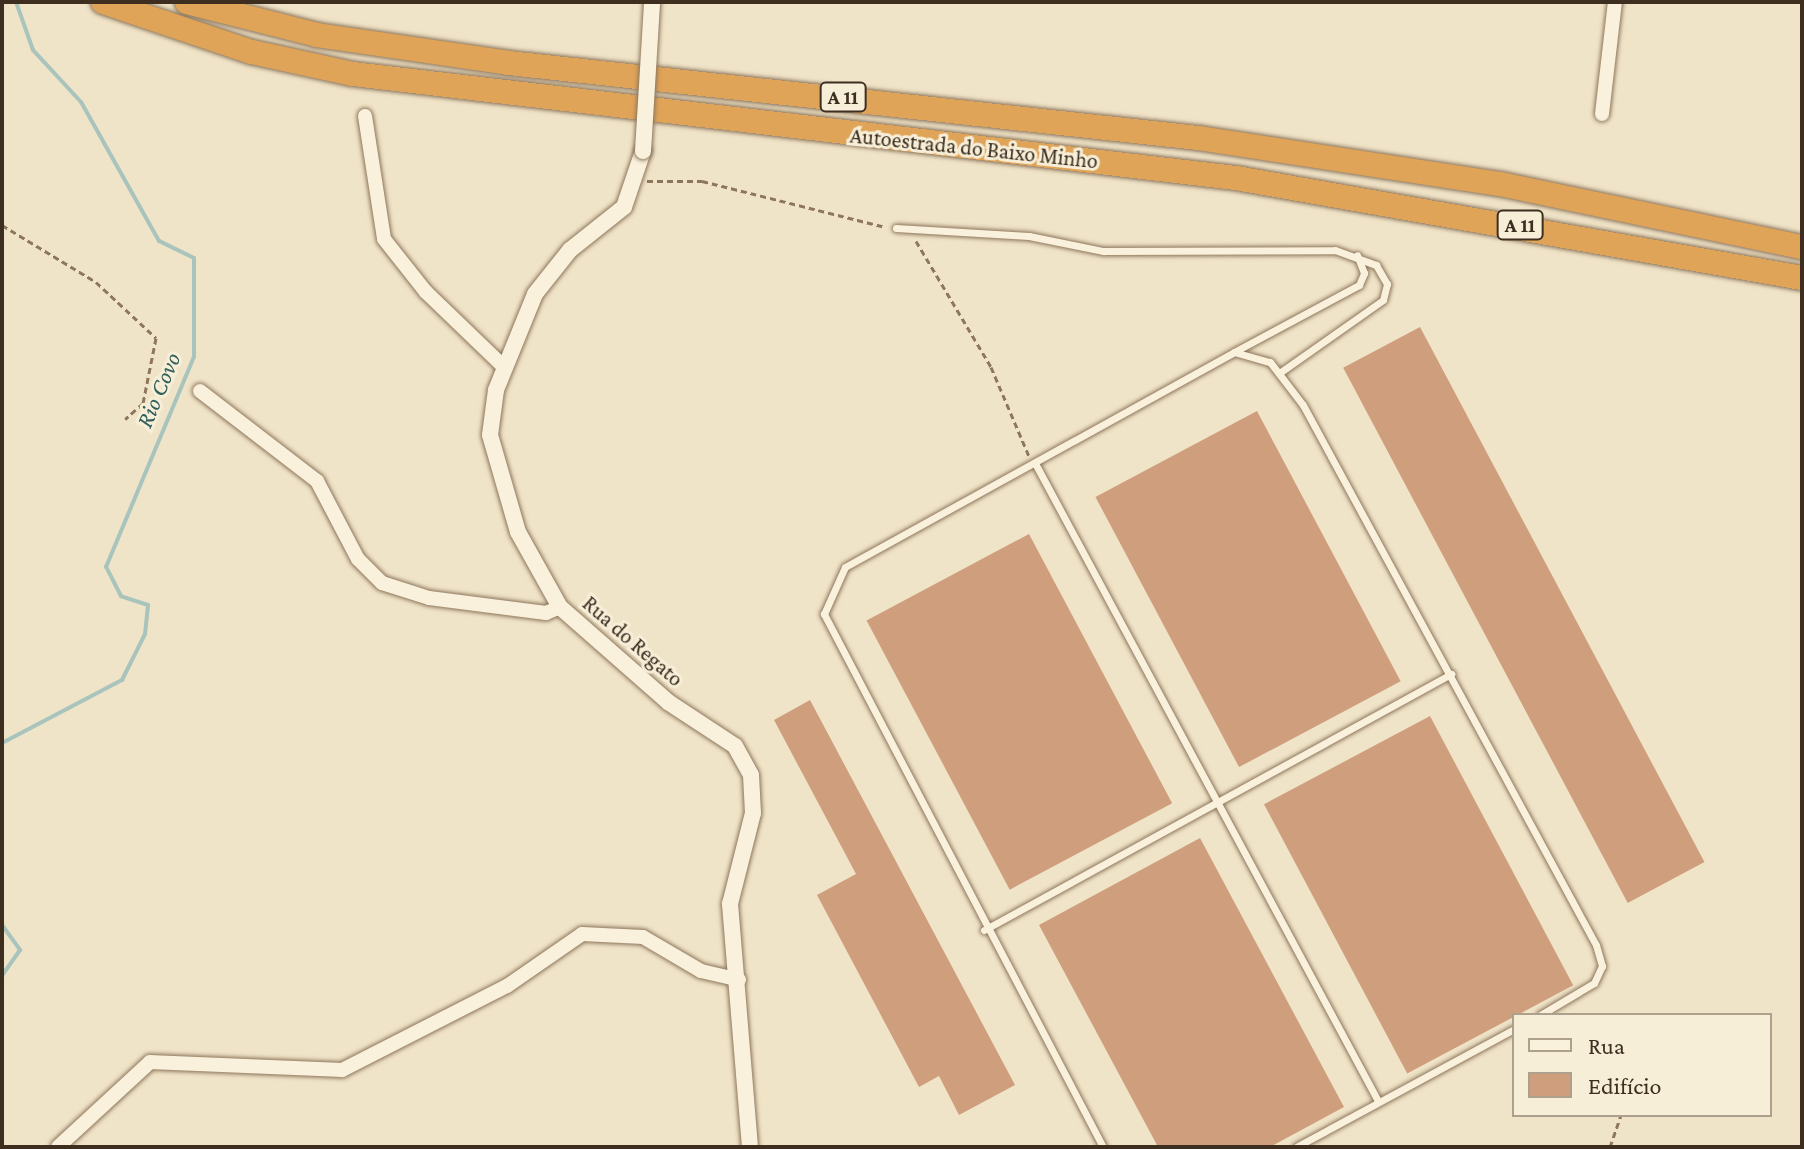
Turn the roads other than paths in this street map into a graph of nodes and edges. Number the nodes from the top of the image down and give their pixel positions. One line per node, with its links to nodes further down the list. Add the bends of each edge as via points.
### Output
1 (103, 2): 10 (highway, Autoestrada do Baixo Minho / A 11, via 151,21 353,74 1236,178)
2 (187, 2): 8 (highway, Autoestrada do Baixo Minho / A 11, via 317,35 509,63 1198,138 1500,184)
3 (652, 2): 12 (street, Rua do Regato, bridge, via 637,182 624,207 549,271)
4 (1615, 2): 5 (street)
5 (1602, 114)
6 (365, 116): 12 (street, via 384,239 426,292)
7 (896, 228): 9 (lane, via 1029,236 1103,251)
8 (1802, 247)
9 (1356, 255): 11 (lane, via 1364,273 1359,285); 13 (lane, via 1381,274 1383,300)
10 (1802, 278)
11 (1234, 352): 13 (lane, via 1255,355); 15 (lane)
12 (505, 368): 16 (street, Rua do Regato, via 490,435 518,532)
13 (1279, 373): 17 (lane)
14 (200, 391): 16 (street, via 317,481 358,559 382,583 429,598 546,613)
15 (1036, 465): 18 (lane); 19 (lane, via 845,567 824,614)
16 (560, 607): 20 (street, Rua do Regato, via 668,702 735,746 751,775 753,813 730,904)
17 (1451, 674): 18 (lane); 21 (lane, via 1602,966 1594,983)
18 (1214, 801): 19 (lane); 23 (lane)
19 (984, 930): 26 (lane)
20 (739, 980): 24 (street, via 701,971 643,937 582,934 507,986 342,1070 150,1062); 25 (street, Rua do Regato)
21 (1543, 1013)
22 (1512, 1030): 23 (lane)
23 (1378, 1101): 27 (lane)
24 (58, 1147)
25 (750, 1147)
26 (1103, 1147)
27 (1296, 1147)

